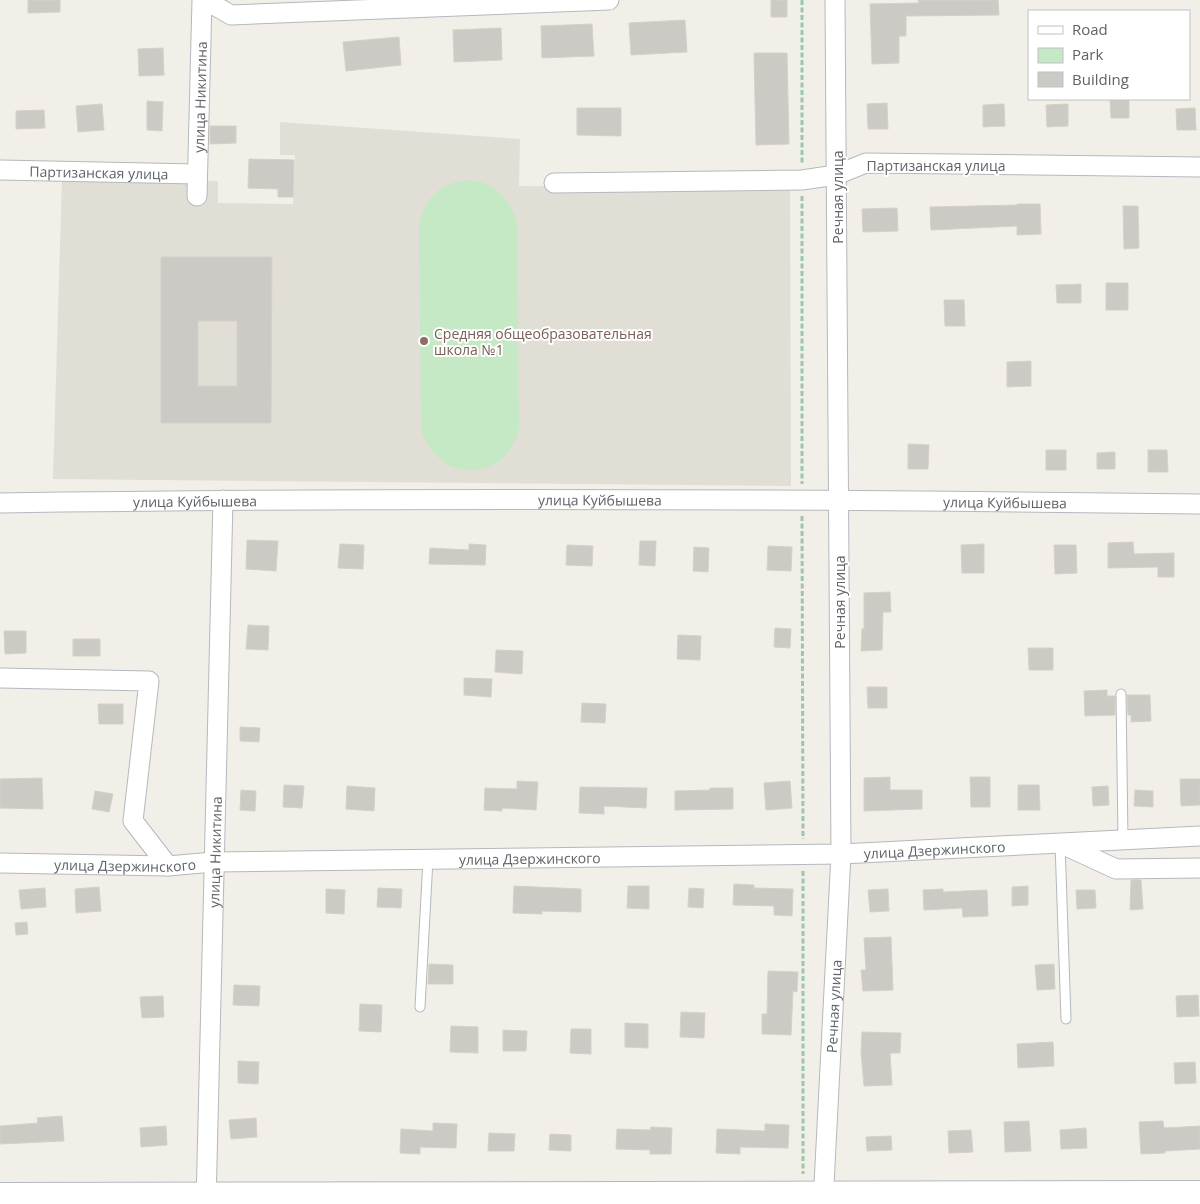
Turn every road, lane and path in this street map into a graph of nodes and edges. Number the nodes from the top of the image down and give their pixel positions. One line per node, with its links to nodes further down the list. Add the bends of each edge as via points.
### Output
1 (204, 0): 2 (street, via 231,14); 7 (street, улица Никитина)
2 (609, 0)
3 (802, 0): 9 (path)
4 (835, 0): 8 (street, Речная улица)
5 (1200, 167): 8 (street, Партизанская улица, via 866,163)
6 (0, 170): 7 (street, Партизанская улица)
7 (197, 174): 11 (street, улица Никитина)
8 (836, 175): 9 (street, Партизанская улица); 14 (street, Речная улица)
9 (802, 180): 10 (street, Партизанская улица); 13 (path)
10 (554, 183)
11 (197, 196)
12 (223, 500): 13 (street, улица Куйбышева); 15 (street, улица Куйбышева); 25 (street, улица Никитина)
13 (802, 500): 14 (street, улица Куйбышева); 23 (path)
14 (839, 500): 16 (street, улица Куйбышева); 22 (street, Речная улица)
15 (0, 503)
16 (1200, 504)
17 (0, 678): 27 (street, via 149,681 133,821)
18 (1121, 694): 20 (lane)
19 (1200, 836): 20 (street, улица Дзержинского)
20 (1122, 839): 21 (street, улица Дзержинского)
21 (1060, 843): 22 (street, улица Дзержинского); 28 (street, улица Дзержинского, via 1116,868); 30 (lane)
22 (841, 854): 23 (street, улица Дзержинского); 33 (street, Речная улица)
23 (803, 855): 24 (street, улица Дзержинского); 33 (path)
24 (428, 859): 25 (street, улица Дзержинского); 29 (lane)
25 (213, 862): 27 (street, улица Дзержинского); 35 (street, улица Никитина)
26 (0, 863): 27 (street, улица Дзержинского)
27 (168, 866)
28 (1200, 868)
29 (420, 1007)
30 (1066, 1019)
31 (1200, 1193): 33 (street)
32 (0, 1195): 34 (street)
33 (816, 1197): 35 (street)
34 (58, 1200): 35 (street)
35 (206, 1200)

